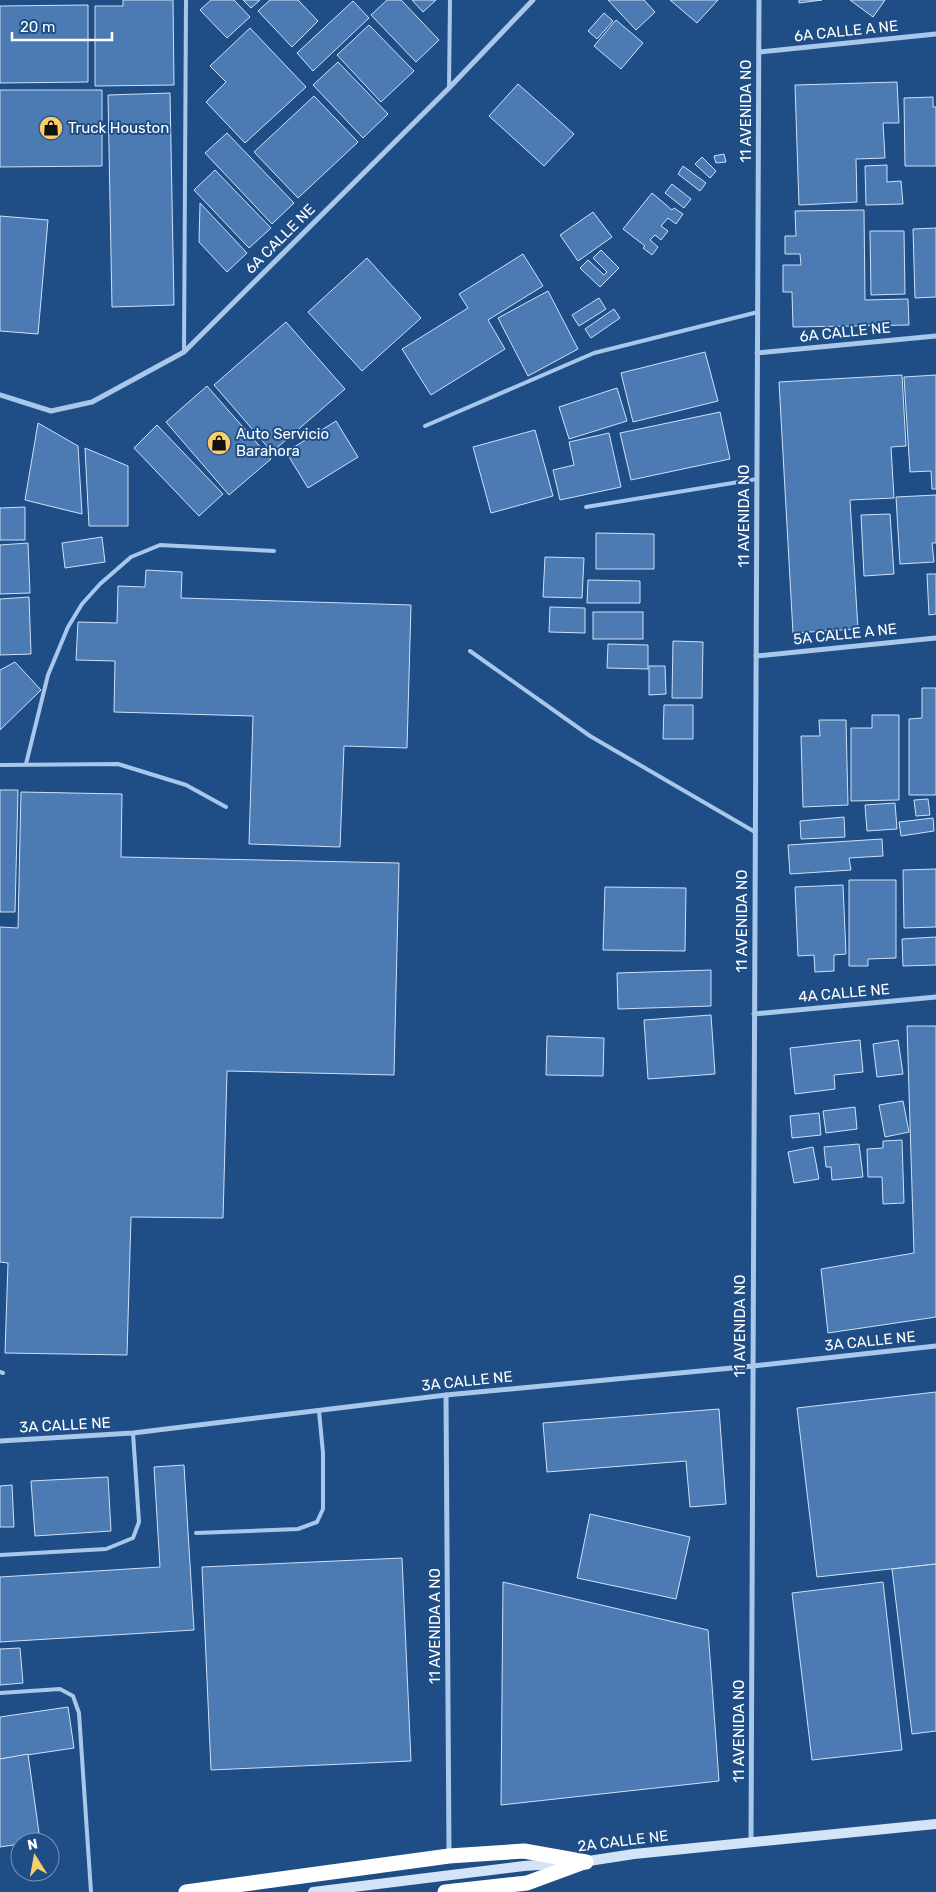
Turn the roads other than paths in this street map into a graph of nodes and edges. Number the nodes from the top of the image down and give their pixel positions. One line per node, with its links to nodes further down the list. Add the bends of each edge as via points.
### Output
1 (186, 0): 10 (lane)
2 (450, 0): 7 (lane)
3 (533, 0): 7 (street, 6A CALLE NE)
4 (759, 0): 6 (street, 11 AVENIDA NO)
5 (936, 34): 6 (street, 6A CALLE A NE)
6 (759, 52): 8 (street, 11 AVENIDA NO)
7 (449, 88): 10 (street, 6A CALLE NE)
8 (758, 312): 11 (street, 11 AVENIDA NO); 13 (lane, via 594,353)
9 (936, 336): 11 (street, 6A CALLE NE)
10 (184, 352): 12 (street, 6A CALLE NE, via 92,402 51,410)
11 (757, 353): 14 (street, 11 AVENIDA NO)
12 (0, 395)
13 (424, 426)
14 (757, 479): 15 (lane); 19 (street, 11 AVENIDA NO)
15 (586, 507)
16 (274, 551): 20 (lane, via 160,545 131,557 82,604 68,628 48,675)
17 (936, 638): 19 (street, 5A CALLE A NE)
18 (470, 651): 23 (lane, via 590,736)
19 (756, 656): 23 (street, 11 AVENIDA NO)
20 (26, 764): 21 (lane); 22 (lane, via 118,764 186,785)
21 (0, 765)
22 (226, 807)
23 (755, 832): 25 (street, 11 AVENIDA NO)
24 (936, 996): 25 (street, 4A CALLE NE)
25 (754, 1014): 27 (street, 11 AVENIDA NO)
26 (936, 1346): 27 (street, 3A CALLE NE)
27 (753, 1366): 28 (street, 3A CALLE NE); 36 (street, 11 AVENIDA NO)
28 (446, 1395): 29 (street, 3A CALLE NE); 37 (street, 11 AVENIDA A NO)
29 (319, 1411): 30 (street, 3A CALLE NE); 32 (lane, via 323,1509 317,1522 298,1529)
30 (133, 1433): 31 (street, 3A CALLE NE); 33 (lane, via 139,1522 133,1538 106,1549)
31 (0, 1441)
32 (196, 1533)
33 (0, 1555)
34 (0, 1692): 39 (lane, via 60,1689 73,1696 79,1712)
35 (936, 1824): 36 (main road, 2A CALLE NE)
36 (751, 1843): 38 (main road, 2A CALLE NE)
37 (449, 1856): 38 (highway, via 524,1850); 40 (highway)
38 (586, 1862): 41 (main road, 2A CALLE NE, via 524,1866); 42 (highway, via 527,1882)
39 (91, 1892)
40 (186, 1892)
41 (313, 1892)
42 (447, 1892)

